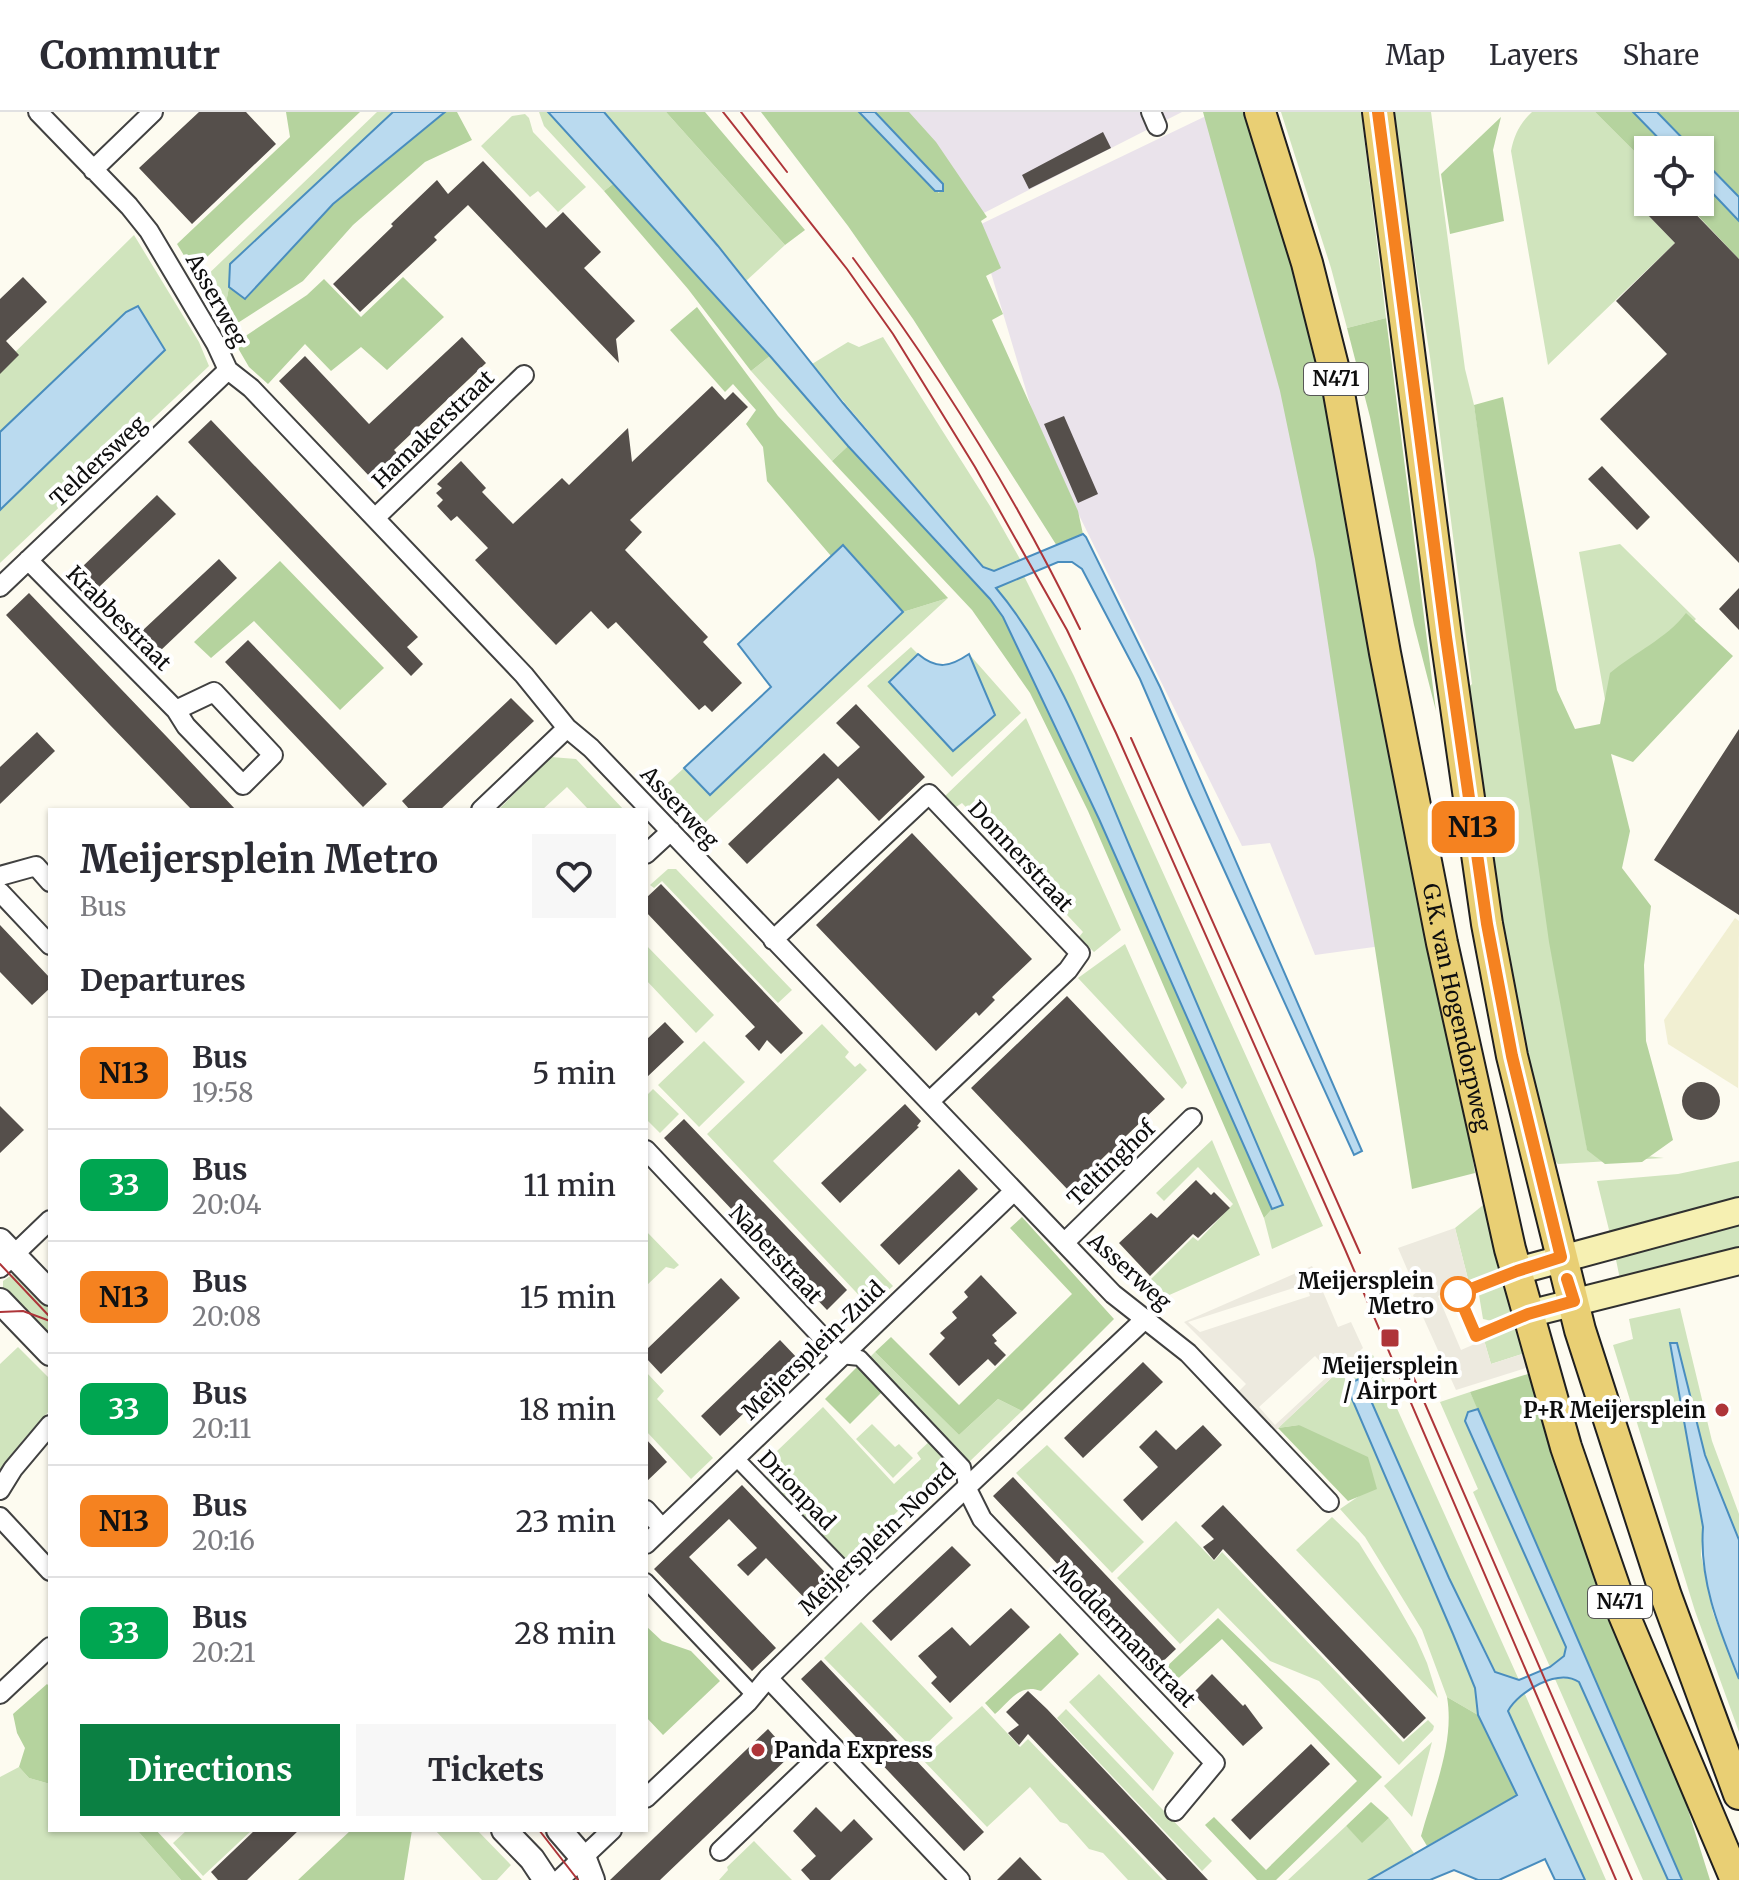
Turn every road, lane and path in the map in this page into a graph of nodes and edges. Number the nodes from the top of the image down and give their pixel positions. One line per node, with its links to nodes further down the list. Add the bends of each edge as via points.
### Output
1 (38, 112): 5 (street, Asserweg)
2 (153, 112): 5 (street)
3 (1260, 112): 31 (main road, G.K. van Hogendorpweg / N471, via 1337,382 1439,932)
4 (1378, 112): 29 (main road, G.K. van Hogendorpweg / N471, via 1487,924 1512,1056)
5 (93, 170): 6 (street, Asserweg, via 149,231)
6 (228, 370): 8 (street, Asserweg); 9 (street, Teldersweg)
7 (524, 375): 8 (street, Hamakerstraat)
8 (375, 518): 12 (street, Asserweg, via 524,675)
9 (28, 560): 10 (street, Teldersweg); 11 (street, Krabbestraat)
10 (0, 587)
11 (176, 710): 11 (street, Krabbestraat, via 243,785 273,755 214,692)
12 (567, 728): 13 (street); 14 (street, Asserweg)
13 (483, 808)
14 (671, 831): 15 (street); 19 (street, Asserweg)
15 (648, 852)
16 (0, 876): 17 (street, via 36,866)
17 (48, 880)
18 (0, 892): 20 (street)
19 (773, 940): 21 (street, Asserweg); 21 (street, Donnerstraat, via 929,794 1080,953)
20 (48, 943)
21 (930, 1101): 24 (street, Asserweg)
22 (1192, 1118): 27 (street, Teltinghof)
23 (648, 1152): 38 (street, Naberstraat)
24 (1014, 1191): 27 (street, Asserweg); 38 (street, Meijersplein-Zuid)
25 (1739, 1211): 29 (main road)
26 (48, 1222): 28 (street)
27 (1064, 1243): 36 (street, Asserweg)
28 (4, 1255): 32 (street)
29 (1561, 1257): 31 (main road); 34 (main road, G.K. van Hogendorpweg / N471)
30 (1739, 1261): 34 (main road)
31 (1517, 1271): 35 (main road, G.K. van Hogendorpweg / N471)
32 (48, 1291)
33 (0, 1301): 37 (street)
34 (1574, 1301): 35 (main road); 56 (main road, G.K. van Hogendorpweg / N471, via 1666,1596)
35 (1528, 1314): 67 (main road, G.K. van Hogendorpweg / N471, via 1566,1447 1624,1615)
36 (1145, 1319): 41 (street, Meijersplein-Noord); 43 (street, Asserweg, via 1188,1353)
37 (48, 1351)
38 (840, 1356): 40 (street, Meijersplein-Zuid); 41 (street, Naberstraat, via 860,1358 963,1467)
39 (48, 1427): 42 (street)
40 (736, 1458): 46 (street, Meijersplein-Zuid); 50 (street, Drionpad)
41 (966, 1487): 50 (street, Meijersplein-Noord); 58 (street, Moddermanstraat, via 982,1519 1215,1763)
42 (0, 1490)
43 (1329, 1502)
44 (648, 1512): 46 (street)
45 (0, 1517): 48 (street)
46 (662, 1528): 47 (street, Meijersplein-Zuid)
47 (648, 1542)
48 (48, 1569)
49 (648, 1583): 54 (street)
50 (861, 1587): 52 (street, Meijersplein-Noord)
51 (48, 1649): 53 (street)
52 (768, 1678): 54 (street, Meijersplein-Noord); 55 (street)
53 (0, 1694)
54 (754, 1695): 57 (street, Meijersplein-Noord)
55 (831, 1745): 62 (street); 66 (street)
56 (1739, 1794)
57 (648, 1796)
58 (1175, 1811)
59 (506, 1832): 64 (street)
60 (560, 1832): 63 (street)
61 (611, 1832): 63 (street)
62 (720, 1851)
63 (588, 1870): 65 (street)
64 (546, 1880)
65 (559, 1880)
66 (960, 1880)
67 (1736, 1880)

